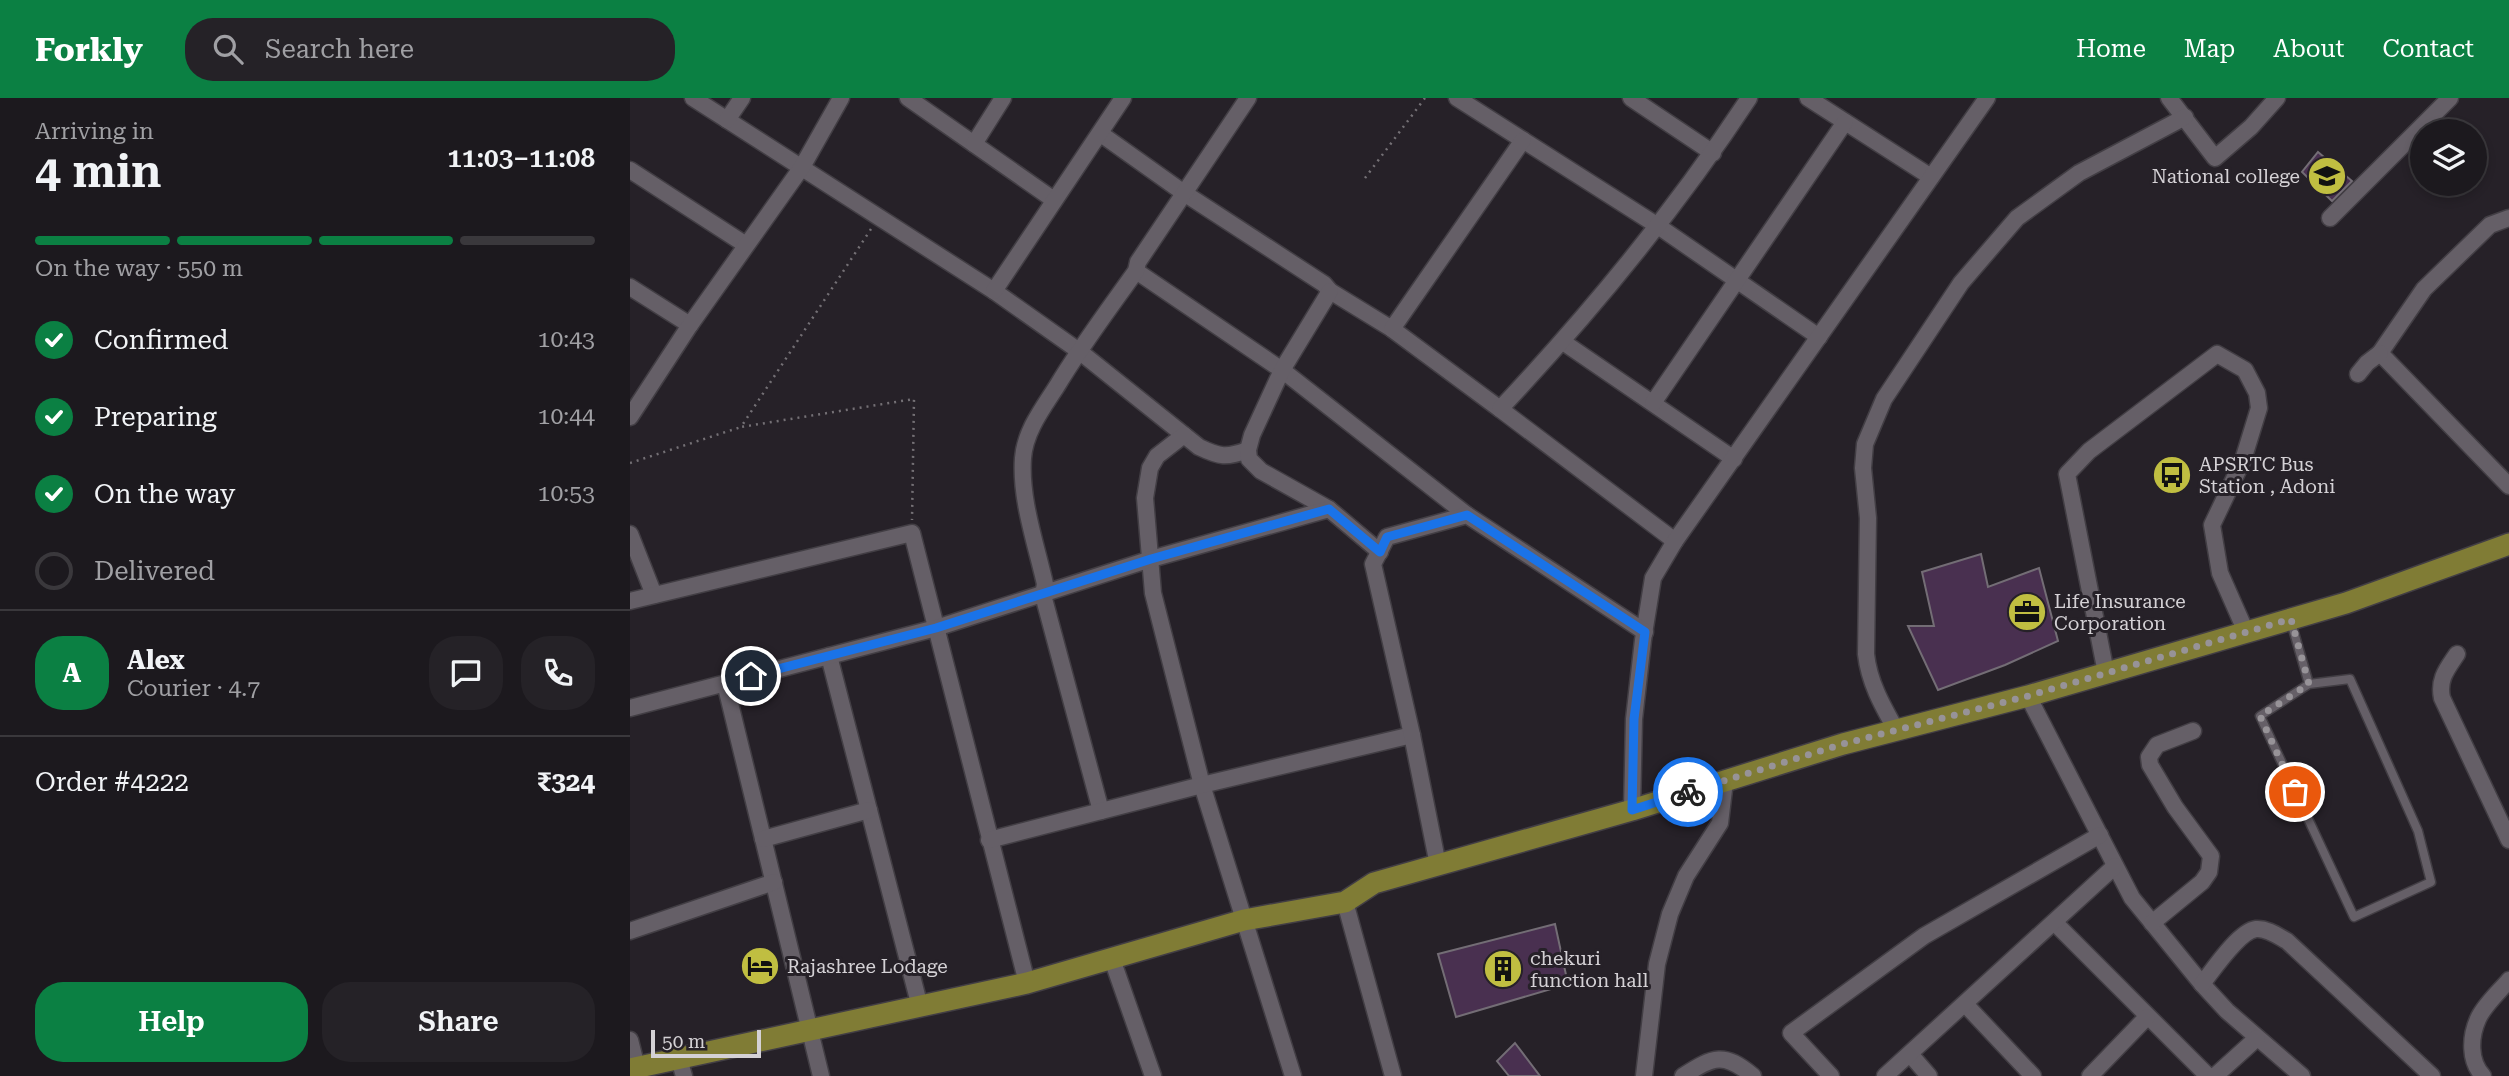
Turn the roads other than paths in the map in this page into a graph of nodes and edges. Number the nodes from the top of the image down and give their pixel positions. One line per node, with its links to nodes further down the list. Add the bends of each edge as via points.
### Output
1 (693, 98): 17 (street)
2 (742, 98): 17 (street)
3 (841, 98): 23 (street)
4 (908, 98): 21 (street)
5 (1003, 98): 21 (street)
6 (1124, 98): 19 (street)
7 (1248, 98): 26 (street)
8 (1457, 98): 20 (street)
9 (1631, 98): 22 (street)
10 (1749, 98): 22 (street)
11 (1808, 98): 18 (street)
12 (2169, 98): 16 (street)
13 (2277, 98): 16 (street, via 2215,158)
14 (2451, 98): 28 (street)
15 (1985, 99): 25 (street)
16 (2185, 117): 73 (street, via 2079,173 2017,218 1961,283 1885,399 1865,444 1863,468 1868,518 1866,653 1867,670)
17 (727, 120): 23 (street)
18 (1845, 122): 25 (street); 33 (street)
19 (1101, 134): 26 (street); 27 (street)
20 (1522, 140): 30 (street); 38 (street)
21 (974, 144): 27 (street)
22 (1713, 153): 30 (street)
23 (802, 167): 31 (street); 35 (street)
24 (630, 170): 31 (street)
25 (1931, 177): 39 (street)
26 (1184, 193): 32 (street); 36 (street)
27 (1054, 200): 35 (street)
28 (2330, 218)
29 (2509, 218): 42 (street, via 2490,225 2424,289)
30 (1658, 226): 33 (street); 40 (street)
31 (746, 245): 37 (street)
32 (1136, 271): 41 (street); 43 (street)
33 (1736, 279): 39 (street); 45 (street)
34 (630, 287): 37 (street)
35 (994, 291): 41 (street)
36 (1330, 291): 38 (street); 43 (street)
37 (690, 325): 47 (street)
38 (1392, 328): 46 (street)
39 (1819, 337): 50 (street)
40 (1563, 342): 45 (street); 46 (street)
41 (1079, 351): 48 (street); 60 (street, via 1036,418 1023,457 1024,488 1045,584)
42 (2381, 352): 44 (street); 51 (street)
43 (1282, 370): 49 (street); 53 (street)
44 (2358, 374)
45 (1653, 403): 50 (street)
46 (1500, 409): 55 (street)
47 (630, 417)
48 (1184, 435): 49 (street, via 1216,455 1228,457); 58 (street, via 1157,456 1150,468 1145,498)
49 (1248, 450): 52 (street, via 1249,459 1261,471)
50 (1734, 458): 55 (street)
51 (2509, 486)
52 (1329, 509): 57 (street); 58 (street)
53 (1467, 515): 57 (street, via 1387,537); 64 (street)
54 (630, 534): 59 (street)
55 (1675, 541): 64 (street, via 1653,578)
56 (2509, 544): 62 (main road)
57 (1380, 552): 75 (street, via 1373,564)
58 (1151, 559): 60 (street); 77 (street, via 1153,593)
59 (654, 595): 61 (street); 63 (street, via 912,533)
60 (1043, 595): 63 (street); 80 (street)
61 (630, 601)
62 (2291, 619): 65 (main road); 70 (lane)
63 (936, 628): 67 (street); 83 (street)
64 (1645, 632): 79 (street, via 1634,719)
65 (2246, 632): 68 (main road); 68 (street, via 2220,572 2212,525 2243,460 2259,408 2258,393 2245,370 2217,354 2089,451 2067,474)
66 (2457, 654): 84 (street, via 2443,676 2442,698)
67 (829, 656): 69 (street); 78 (street)
68 (2106, 673): 71 (main road)
69 (725, 683): 72 (street); 82 (street)
70 (2309, 684): 70 (lane, via 2350,679 2418,831 2431,882 2354,918 2260,716)
71 (2028, 696): 73 (main road); 81 (street)
72 (630, 708)
73 (1896, 730): 76 (main road)
74 (2193, 731): 91 (street, via 2157,746 2148,757 2175,807 2211,856 2211,863 2203,882)
75 (1412, 735): 77 (street); 85 (street)
76 (1725, 781): 79 (main road); 110 (street, via 1720,822 1686,876 1657,964)
77 (1202, 785): 80 (street); 89 (street)
78 (869, 810): 82 (street); 98 (street)
79 (1632, 810): 85 (main road)
80 (1101, 811): 83 (street)
81 (2100, 835): 86 (street); 113 (street, via 1924,936 1791,1033)
82 (763, 839): 87 (street)
83 (989, 840): 95 (street)
84 (2509, 840)
85 (1438, 865): 88 (main road, via 1374,883)
86 (2115, 866): 90 (street); 91 (street)
87 (774, 882): 92 (street); 100 (street)
88 (1345, 902): 89 (main road); 109 (street)
89 (1244, 920): 93 (main road); 108 (street)
90 (2055, 923): 97 (street); 99 (street)
91 (2152, 923): 96 (street)
92 (630, 931)
93 (1112, 958): 95 (main road); 107 (street)
94 (2509, 980): 122 (street, via 2479,1017 2473,1037 2473,1056)
95 (1027, 983): 98 (main road)
96 (2202, 984): 101 (street); 121 (street, via 2243,934 2269,930 2287,941)
97 (1965, 1004): 103 (street); 116 (street)
98 (920, 1007): 100 (main road)
99 (2147, 1017): 117 (street); 118 (street)
100 (811, 1032): 105 (main road); 106 (street)
101 (2257, 1038): 119 (street); 120 (street)
102 (630, 1040): 104 (street)
103 (1910, 1054): 114 (street); 115 (street)
104 (633, 1068): 105 (main road)
105 (681, 1068)
106 (821, 1076)
107 (1153, 1076)
108 (1293, 1076)
109 (1392, 1076)
110 (1644, 1076)
111 (1683, 1076): 112 (street, via 1723,1058)
112 (1753, 1076)
113 (1830, 1076)
114 (1885, 1076)
115 (1929, 1076)
116 (2033, 1076)
117 (2090, 1076)
118 (2207, 1076)
119 (2215, 1076)
120 (2302, 1076)
121 (2432, 1076)
122 (2483, 1076)

